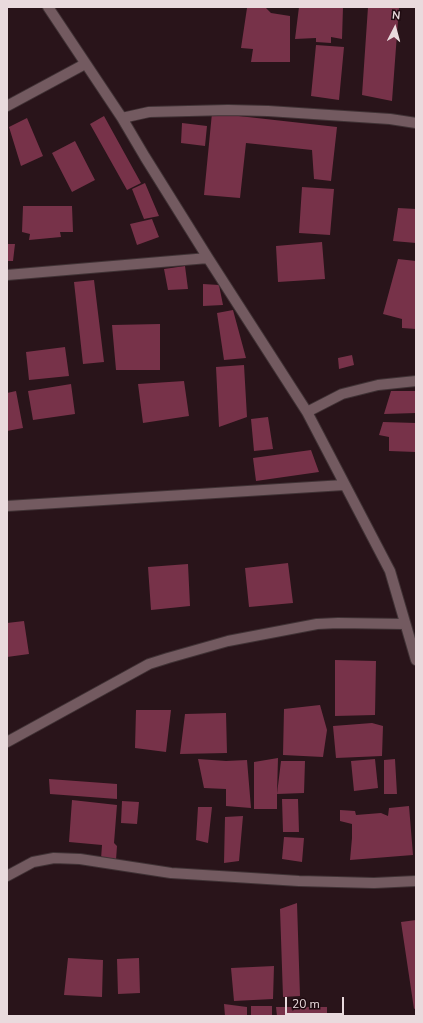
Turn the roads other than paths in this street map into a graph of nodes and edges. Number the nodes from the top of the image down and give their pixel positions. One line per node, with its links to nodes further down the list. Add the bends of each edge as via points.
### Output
1 (48, 7): 2 (street)
2 (85, 64): 3 (street); 4 (street)
3 (7, 106)
4 (122, 118): 5 (street, via 149,112 228,110 390,119); 6 (street)
5 (416, 123)
6 (208, 258): 7 (street); 9 (street)
7 (7, 275)
8 (416, 381): 9 (street, via 378,385 342,394)
9 (307, 412): 10 (street)
10 (344, 485): 11 (street); 12 (street, via 390,571)
11 (7, 506)
12 (405, 624): 13 (street); 14 (street, via 317,624 228,642 168,658 149,664)
13 (416, 660)
14 (7, 742)
15 (7, 876): 16 (street, via 33,862 54,858 80,859 171,872 299,881)
16 (416, 881)

